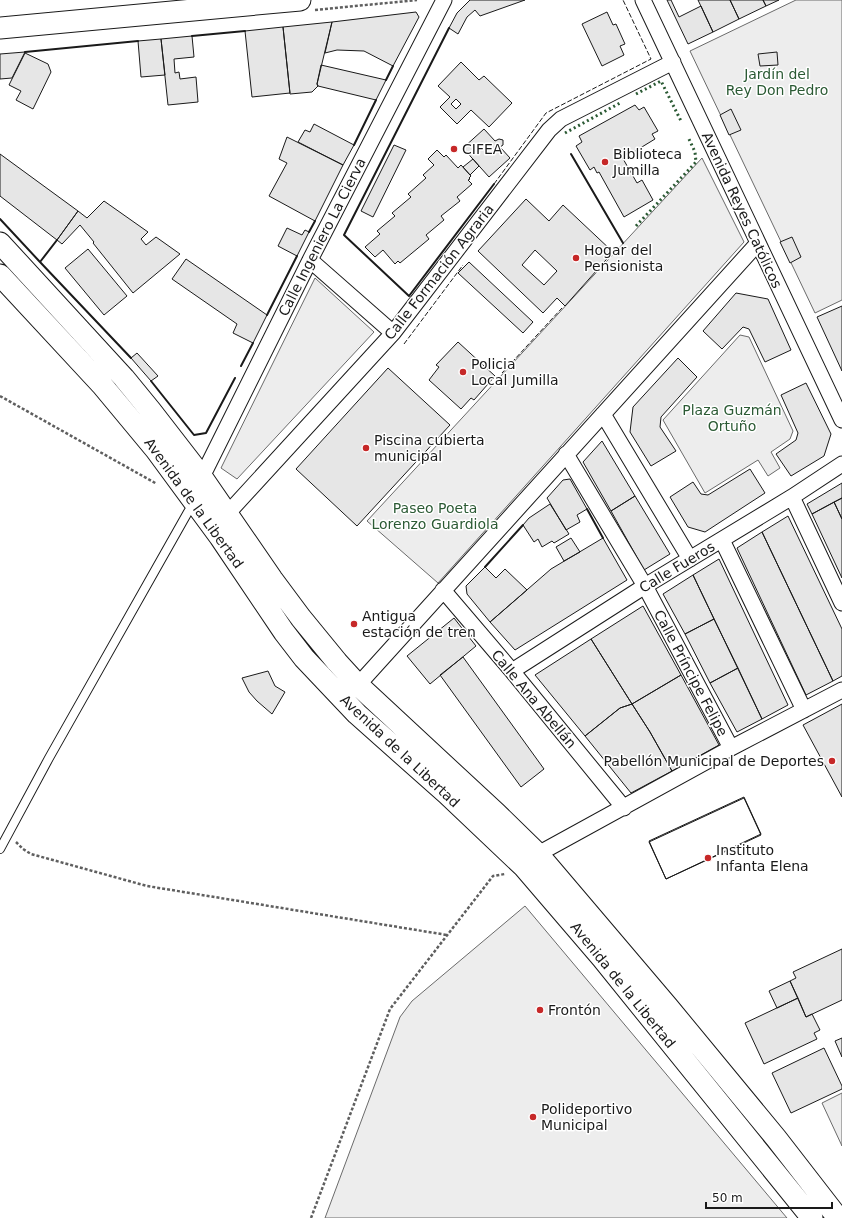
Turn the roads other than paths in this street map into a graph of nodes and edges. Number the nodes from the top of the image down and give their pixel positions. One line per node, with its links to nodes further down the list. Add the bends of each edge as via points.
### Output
1 (300, 0): 4 (main road)
2 (444, 0): 9 (street, Calle Ingeniero La Cierva)
3 (643, 0): 6 (street, Avenida Reyes Católicos)
4 (221, 4): 5 (main road)
5 (0, 28)
6 (673, 62): 7 (street, Avenida Reyes Católicos); 11 (street, Calle Formación Agraria, via 561,118 554,124)
7 (758, 242): 12 (street); 13 (street, Avenida Reyes Católicos)
8 (0, 243): 16 (main road, via 124,378)
9 (310, 260): 11 (street); 16 (street, Calle Ingeniero La Cierva, via 206,469)
10 (0, 275): 18 (main road, Avenida de la Libertad, via 102,385)
11 (394, 333): 19 (street, Calle Formación Agraria)
12 (603, 414): 14 (street); 21 (street)
13 (842, 420)
14 (566, 454): 22 (street, Calle Príncipe Felipe); 23 (street)
15 (842, 464): 17 (street, Calle Fueros)
16 (200, 473): 19 (main road)
17 (792, 497): 20 (street, Calle Fueros); 24 (street)
18 (195, 502): 31 (lane); 32 (main road, Avenida de la Libertad, via 304,658 357,714 447,794)
19 (228, 513): 26 (main road, via 301,618)
20 (722, 540): 21 (street, Calle Fueros); 28 (street)
21 (690, 559): 22 (street, Calle Fueros)
22 (645, 586): 25 (street, Calle Fueros); 29 (street, Calle Príncipe Felipe)
23 (443, 590): 25 (street, Calle Ana Abellán); 26 (street)
24 (842, 603)
25 (512, 671): 30 (street, Calle Ana Abellán)
26 (358, 685): 32 (main road, via 497,814)
27 (842, 690): 28 (street)
28 (804, 710): 29 (street)
29 (732, 748): 30 (street)
30 (624, 808): 32 (street)
31 (0, 849)
32 (531, 860): 33 (main road, Avenida de la Libertad, via 602,958); 34 (main road, via 668,1007)
33 (812, 1218)
34 (838, 1218)

